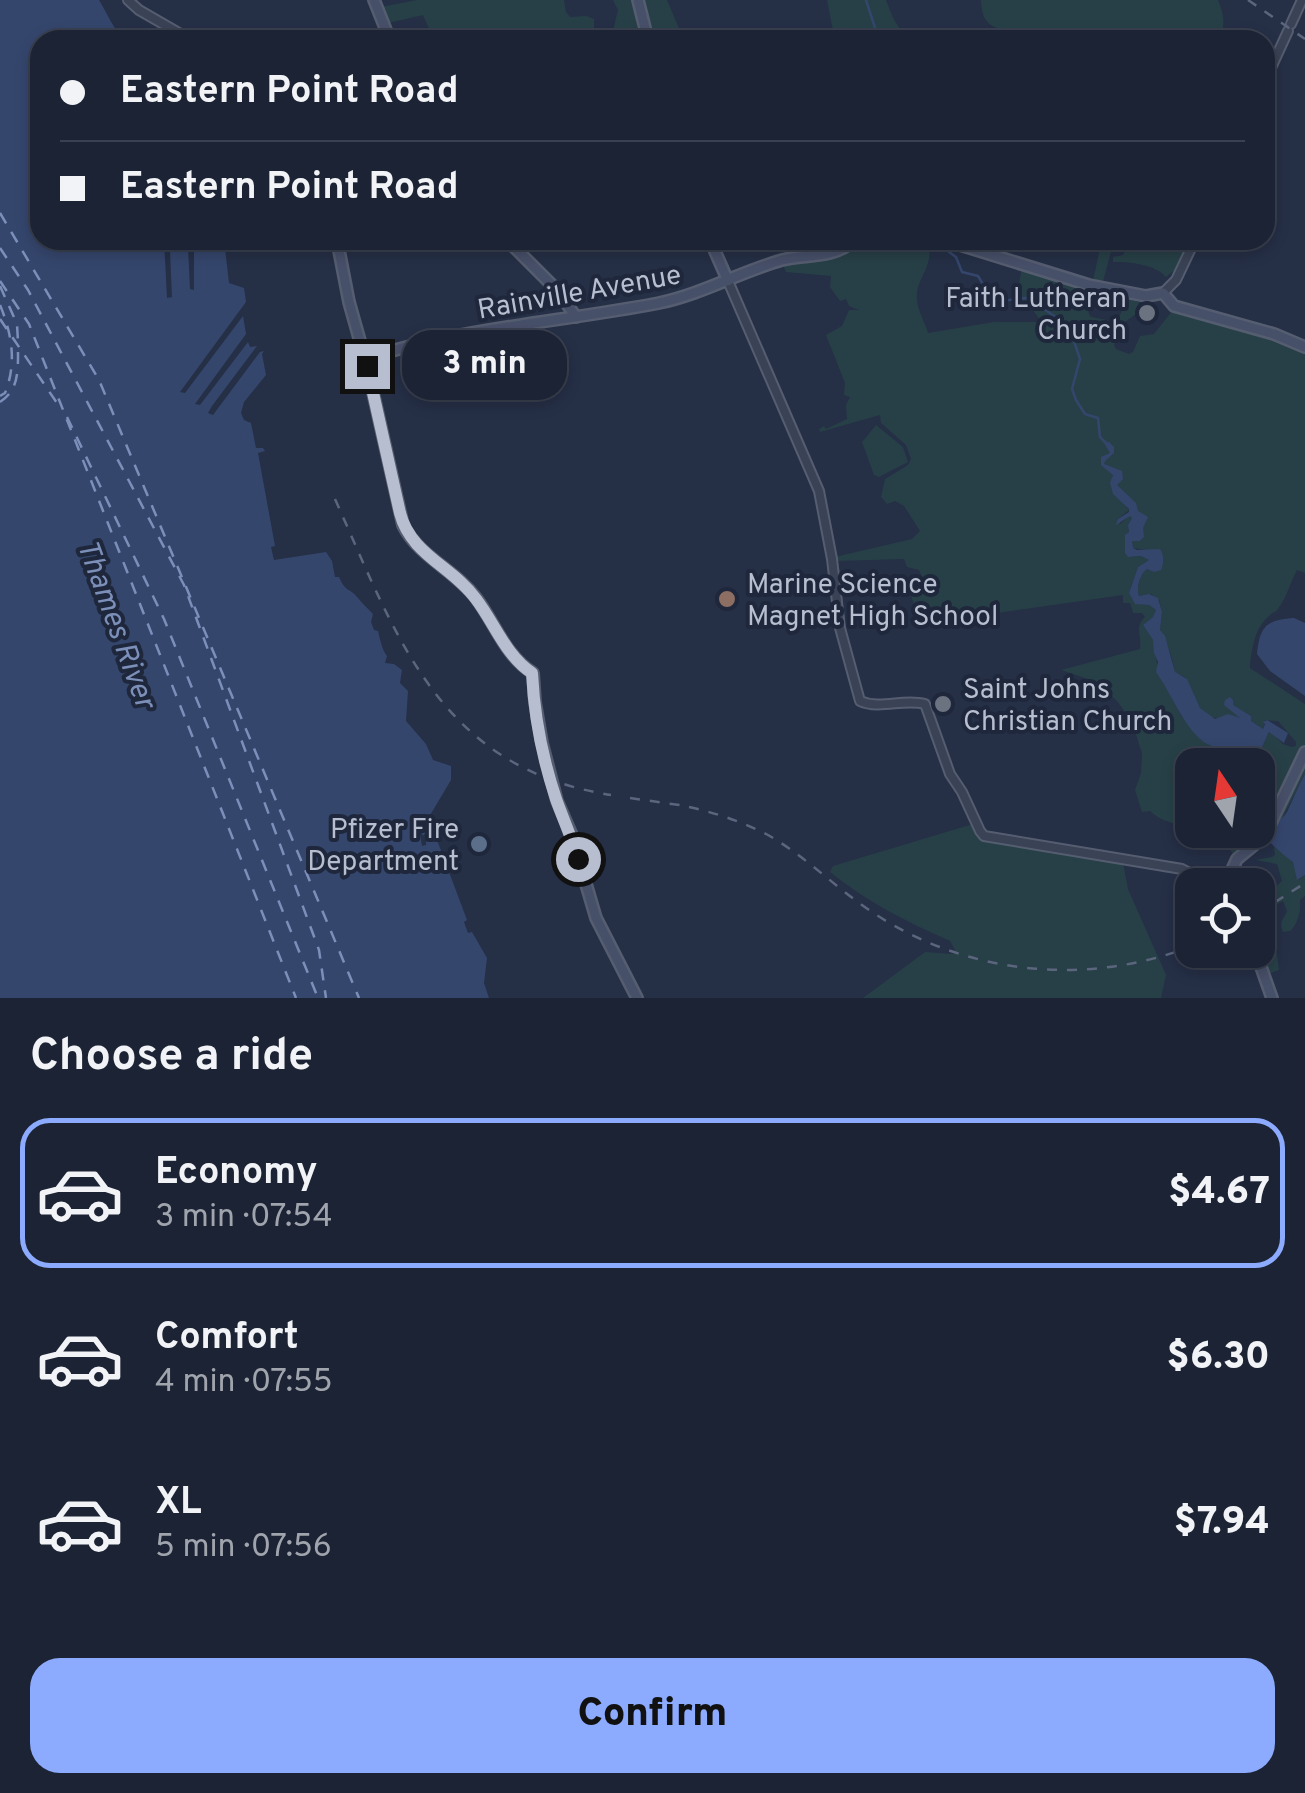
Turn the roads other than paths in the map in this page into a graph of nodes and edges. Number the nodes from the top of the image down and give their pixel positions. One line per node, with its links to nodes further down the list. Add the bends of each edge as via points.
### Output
1 (128, 0): 5 (street)
2 (374, 0): 6 (main road)
3 (638, 0): 7 (main road)
4 (1302, 0): 8 (street)
5 (174, 30)
6 (386, 30)
7 (646, 30)
8 (1275, 59)
9 (339, 250): 19 (main road)
10 (517, 250): 17 (main road)
11 (714, 250): 15 (main road)
12 (841, 250): 15 (main road, Rainville Avenue, via 780,261)
13 (976, 250): 16 (main road, via 1088,285)
14 (1189, 250): 16 (street)
15 (728, 282): 17 (main road, Rainville Avenue); 22 (street, via 818,491 861,702 924,703 982,834)
16 (1163, 293): 18 (main road, via 1174,306)
17 (576, 317): 19 (main road, Rainville Avenue)
18 (1305, 347)
19 (365, 359): 24 (main road, via 408,535 476,598 515,659 532,673 553,790 596,918)
20 (1305, 752): 21 (main road, via 1264,834)
21 (1232, 868)
22 (1175, 869)
23 (1261, 968): 25 (main road)
24 (638, 998)
25 (1272, 998)

